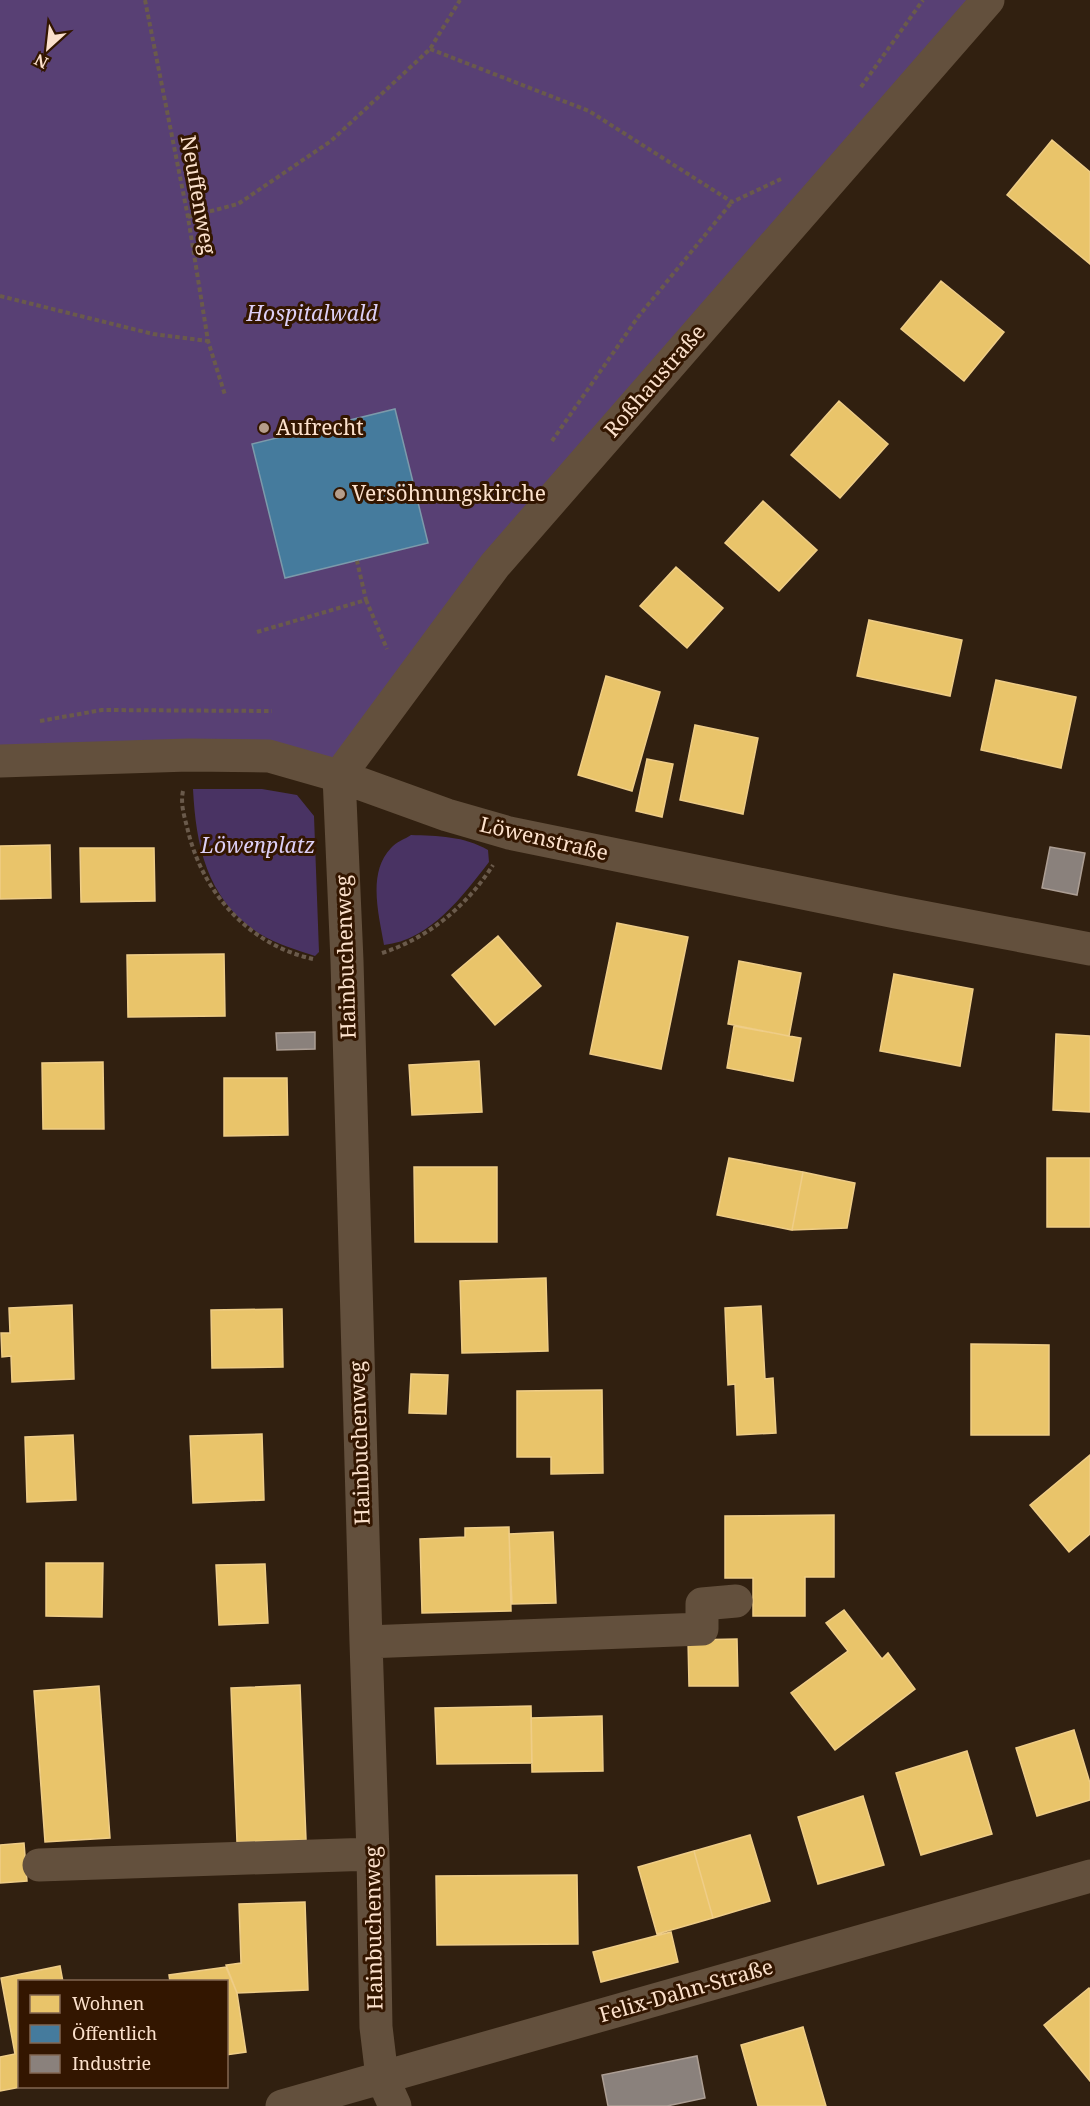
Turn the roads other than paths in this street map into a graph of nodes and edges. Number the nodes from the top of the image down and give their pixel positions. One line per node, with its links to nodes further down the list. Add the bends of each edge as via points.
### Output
1 (988, 0): 3 (street, Roßhaustraße, via 495,565)
2 (0, 761): 3 (street, Löwenstraße, via 269,756)
3 (339, 776): 4 (street, Löwenstraße, via 509,833); 6 (street, Hainbuchenweg)
4 (1090, 949)
5 (736, 1601): 6 (street, via 702,1604 702,1629)
6 (366, 1642): 7 (street, Hainbuchenweg)
7 (374, 1854): 8 (street); 10 (street, Hainbuchenweg, via 376,2027)
8 (39, 1865)
9 (1090, 1876): 10 (street, Felix-Dahn-Straße)
10 (388, 2092): 11 (street, Felix-Dahn-Straße)
11 (282, 2106)

